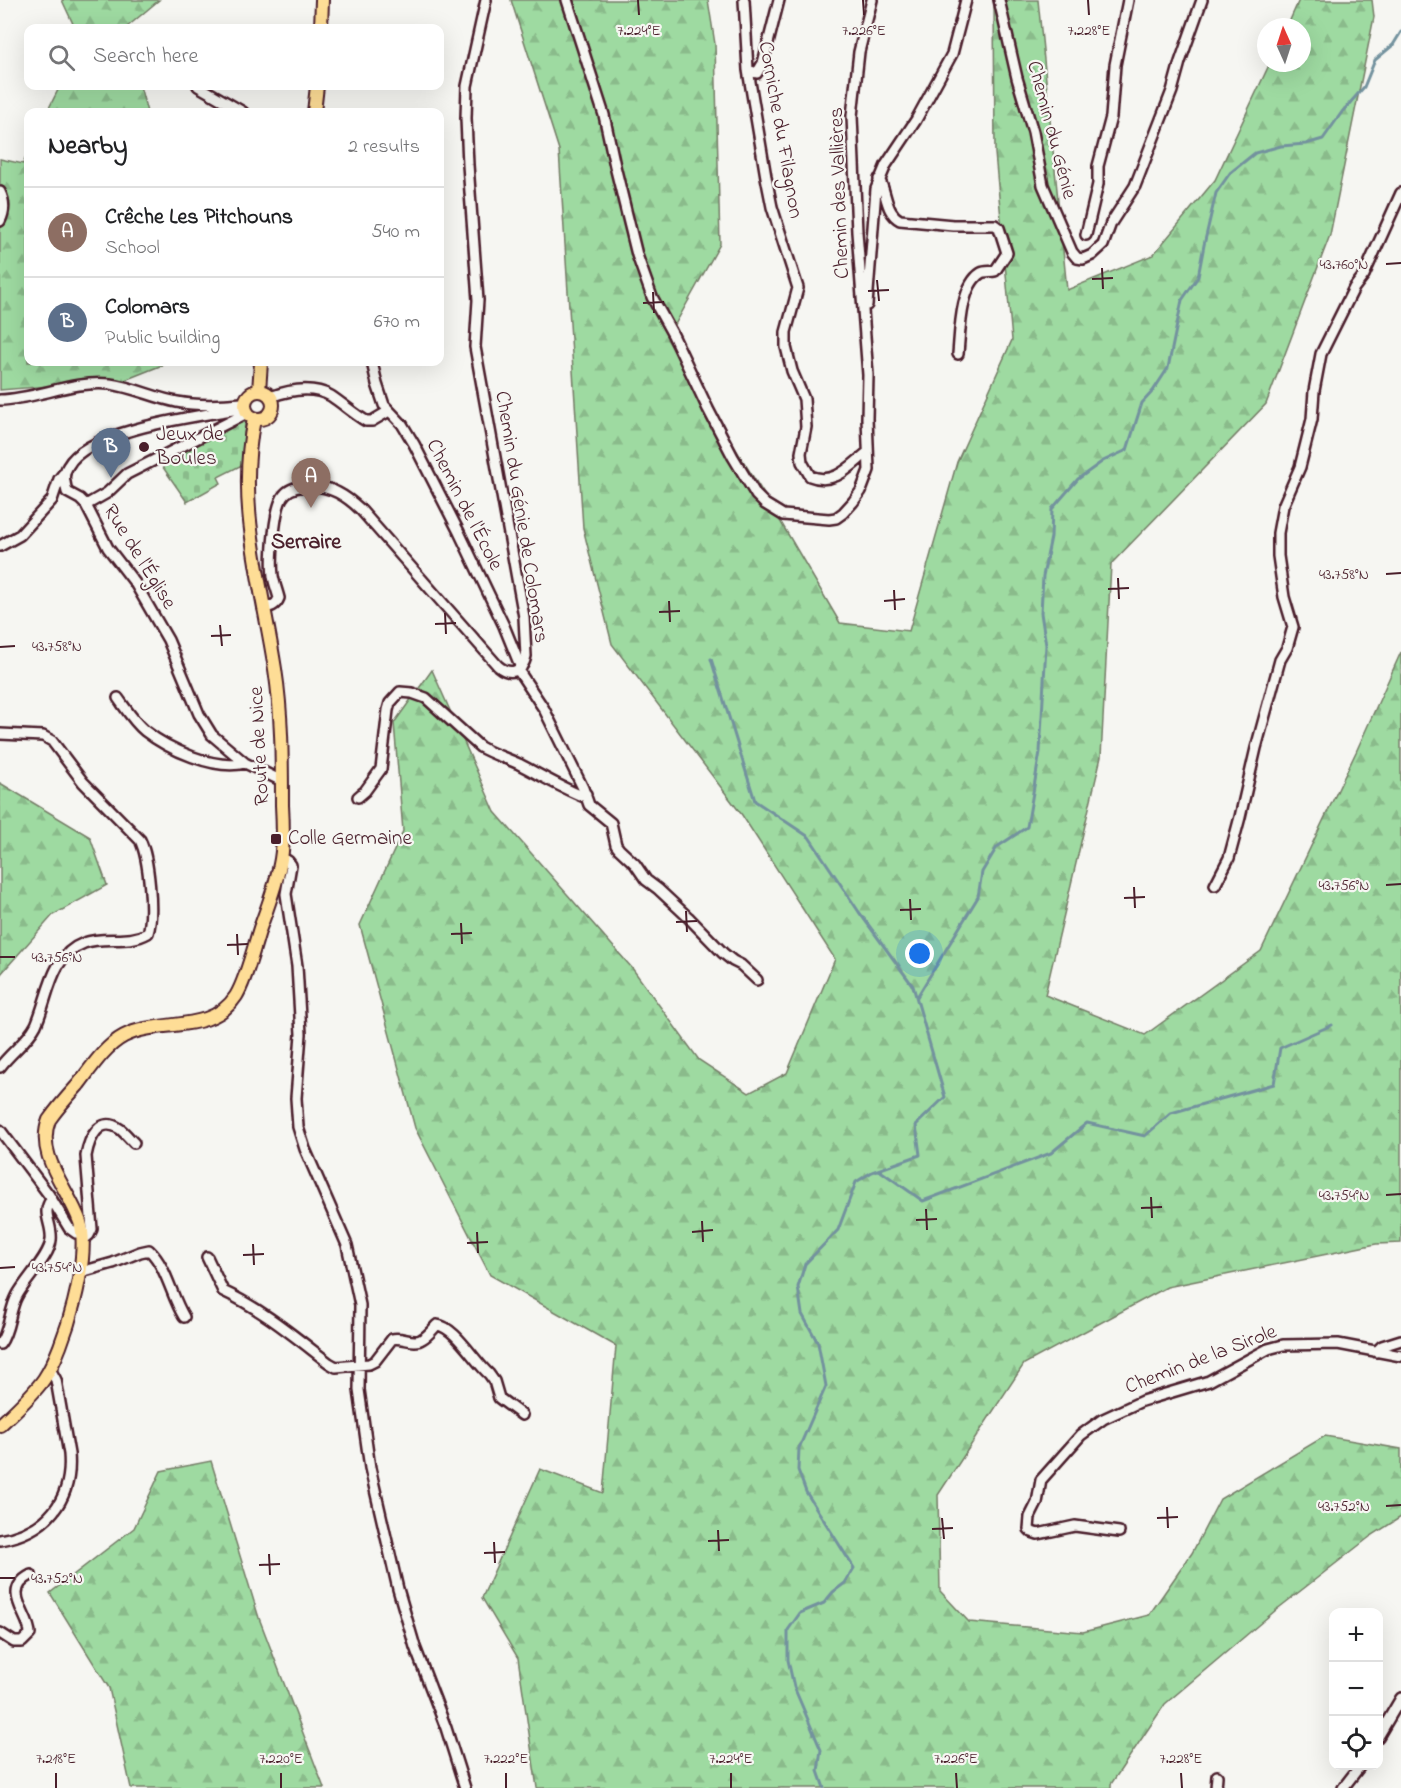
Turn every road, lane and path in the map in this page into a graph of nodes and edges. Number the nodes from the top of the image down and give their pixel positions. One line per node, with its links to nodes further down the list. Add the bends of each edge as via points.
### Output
1 (322, 0): 11 (main road)
2 (486, 0): 35 (street, Chemin du Génie de Colomars, via 466,99 477,285 475,347 524,617 526,656)
3 (567, 0): 30 (street, via 604,115 637,255 652,297 756,495 783,514 836,518 861,491 869,470)
4 (744, 0): 12 (street, Corniche du Filagnon)
5 (778, 0): 12 (street, via 763,63 757,73)
6 (872, 0): 22 (street, Chemin des Vallières, via 859,52 852,116)
7 (966, 0): 17 (street, via 952,54)
8 (999, 0): 10 (street, Chemin du Génie, via 1043,185 1072,252 1083,260 1103,245 1111,223 1136,186)
9 (1128, 0): 21 (street, via 1115,65 1111,117)
10 (1202, 0)
11 (321, 24)
12 (748, 70): 30 (street, Corniche du Filagnon, via 772,207 798,288 786,332 788,358 804,399 802,462 810,476 826,479 835,477)
13 (205, 90): 15 (street)
14 (317, 90): 16 (main road)
15 (236, 108)
16 (314, 108)
17 (879, 178): 22 (street, via 867,310); 23 (street, via 890,210 900,220 999,228 1007,253 995,271 982,273 970,284)
18 (0, 192): 20 (street, via 4,210)
19 (1401, 193): 43 (street, via 1364,275 1321,354 1312,419 1300,467 1282,506 1278,533 1284,597 1293,627 1280,660 1229,858)
20 (0, 221)
21 (1086, 235)
22 (863, 314): 30 (street)
23 (958, 354)
24 (262, 366): 26 (main road)
25 (373, 366): 29 (street, Chemin de l'École)
26 (265, 394): 28 (main road, via 248,395); 28 (main road, via 273,405 271,413 265,418); 29 (street, via 320,392 366,421)
27 (0, 400): 28 (street, via 111,384 187,403)
28 (247, 411): 31 (street, via 127,431 81,452); 32 (street, via 127,474 107,493); 34 (main road, Route de Nice, via 247,501)
29 (389, 411): 35 (street, Chemin de l'École, via 407,432 454,522 504,626)
30 (868, 452)
31 (66, 470): 32 (street, Rue de l'Église, via 63,479 68,492); 33 (street, via 52,500 20,535)
32 (86, 505): 38 (street, Rue de l'Église, via 108,548 162,628 203,721 212,735)
33 (0, 546)
34 (263, 608): 35 (street, Chemin du Génie de Colomars, via 276,604 279,598 273,568 277,513 284,494 302,486 324,487 339,492 360,509 498,666 509,672); 39 (main road, Route de Nice, via 277,686)
35 (519, 669): 40 (street, Chemin de l'École, via 544,709)
36 (118, 698): 38 (street, via 145,731 174,749 220,765)
37 (0, 734): 45 (street, via 43,736 52,741 83,782 140,840 147,861 150,914 148,933 142,936 100,939 73,949 51,978 29,1036)
38 (245, 763): 39 (street, Rue de l'Église)
39 (282, 781): 42 (main road, Route de Nice)
40 (586, 794): 41 (street, via 570,791 486,751 426,698 400,692 388,710 381,769); 44 (street, Chemin de l'École, via 590,805 611,824 616,845 646,880 723,953)
41 (358, 796)
42 (282, 858): 49 (main road, Route de Nice, via 252,955 231,1003 203,1020 134,1032 119,1039 49,1120 45,1133 48,1154 77,1214); 57 (street, via 291,866 286,894 297,966 301,1034 298,1127 347,1245 360,1305)
43 (1215, 885)
44 (758, 980)
45 (0, 1067)
46 (0, 1130): 48 (street)
47 (134, 1143): 49 (street, via 114,1126 95,1131 86,1156 92,1229 89,1235)
48 (51, 1200): 49 (street, via 69,1228); 54 (street, via 46,1211 51,1232 48,1251 15,1299)
49 (82, 1236): 51 (main road, Route de Nice)
50 (207, 1257): 57 (street, via 223,1291 244,1300 336,1367)
51 (81, 1272): 52 (street, via 149,1250); 58 (main road, Route de Nice, via 58,1354)
52 (184, 1317)
53 (1401, 1340): 55 (street)
54 (0, 1344)
55 (1376, 1352): 56 (street, Chemin de la Sirole); 61 (street, Chemin de la Sirole, via 1338,1344 1283,1345 1209,1381 1142,1401 1103,1419 1081,1435 1041,1480 1029,1529 1038,1534 1075,1527)
56 (1401, 1356)
57 (359, 1365): 59 (street, via 375,1361 396,1337 421,1341 438,1324 442,1325 489,1374 499,1398); 69 (street, via 370,1468 398,1589)
58 (50, 1369): 60 (main road, Route de Nice, via 32,1394); 62 (street, via 56,1380 69,1454 65,1492 54,1512 34,1528)
59 (522, 1415)
60 (0, 1425)
61 (1119, 1532)
62 (0, 1540)
63 (31, 1575): 64 (street, via 16,1591 17,1605 30,1634 22,1642 14,1642)
64 (0, 1633)
65 (1401, 1698): 66 (street)
66 (1383, 1729)
67 (1357, 1770): 71 (street)
68 (1217, 1776): 70 (street)
69 (465, 1788)
70 (1216, 1788)
71 (1343, 1788)

